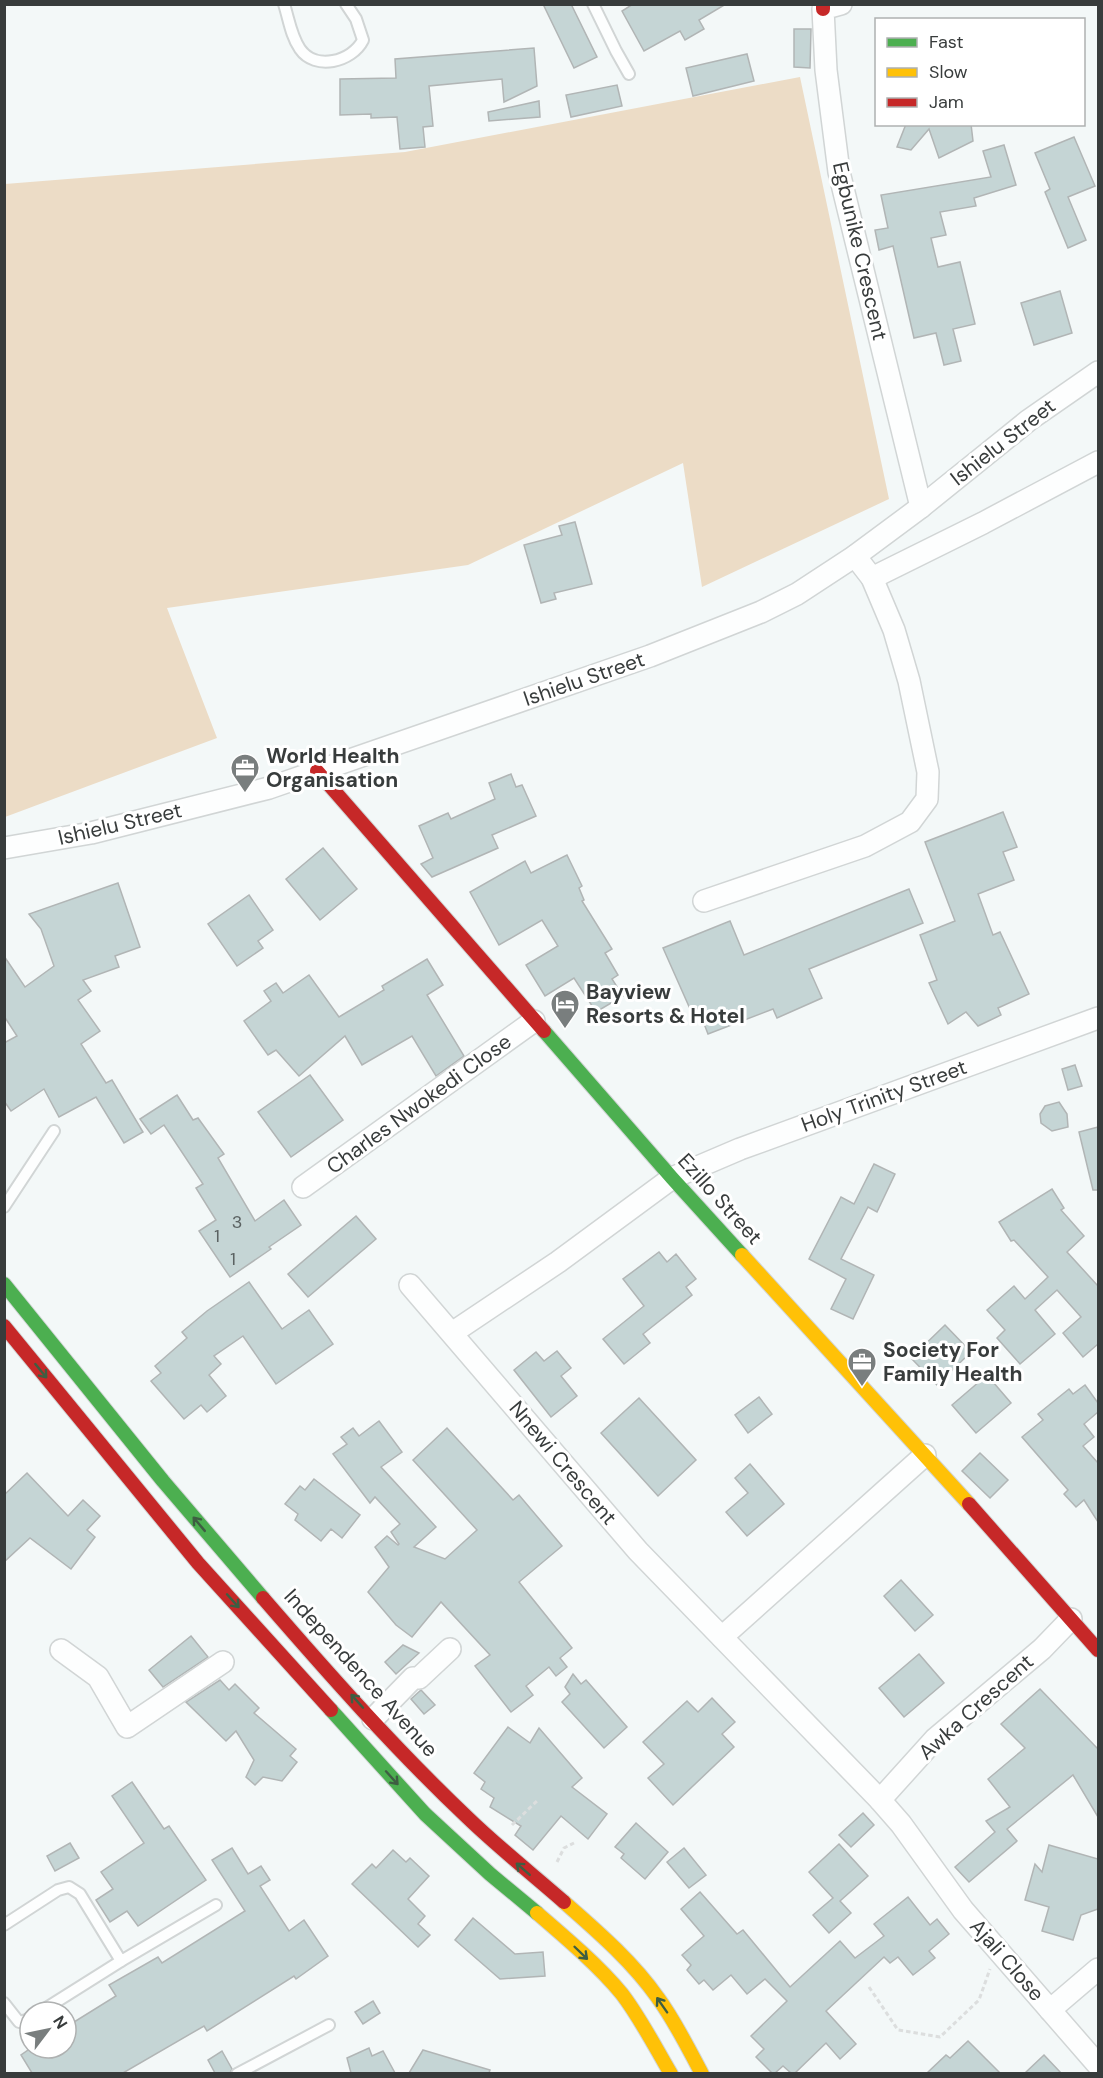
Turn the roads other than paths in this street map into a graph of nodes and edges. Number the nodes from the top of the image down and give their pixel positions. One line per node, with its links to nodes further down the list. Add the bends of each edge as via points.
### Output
1 (284, 4): 2 (lane, via 293,37 302,52 320,61 336,61 359,48 363,40)
2 (346, 4)
3 (593, 4): 5 (lane)
4 (829, 6): 8 (street, Egbunike Crescent, via 826,70 839,172)
5 (629, 74)
6 (1098, 372): 8 (street, Ishielu Street, via 1029,420)
7 (1098, 462): 10 (street)
8 (921, 507): 9 (street, Ishielu Street)
9 (855, 556): 10 (street); 11 (street, Ishielu Street, via 797,594 710,633)
10 (872, 578): 13 (street, via 894,630 909,681 928,772 927,799 910,822 865,846)
11 (317, 771): 12 (street, Ishielu Street, via 269,788 91,833); 15 (main road, Ezillo Street)
12 (4, 848)
13 (704, 901)
14 (1098, 1018): 17 (street, Holy Trinity Street, via 740,1149)
15 (534, 1021): 17 (main road, Ezillo Street); 18 (street, Charles Nwokedi Close)
16 (54, 1131): 19 (lane)
17 (672, 1178): 23 (street, Holy Trinity Street); 24 (main road, Ezillo Street)
18 (303, 1187)
19 (4, 1207)
20 (4, 1284): 25 (main road, Independence Avenue, one-way to 20)
21 (410, 1285): 23 (street, Nnewi Crescent)
22 (4, 1326): 26 (main road, one-way to 26)
23 (453, 1333): 28 (street, Nnewi Crescent, via 638,1551)
24 (925, 1455): 27 (main road, Ezillo Street); 28 (street)
25 (219, 1547): 26 (main road); 33 (main road, Independence Avenue, one-way to 25)
26 (198, 1563): 36 (main road, one-way to 36)
27 (1071, 1619): 31 (main road, Ezillo Street); 35 (street, Awka Crescent, via 1042,1649 935,1739)
28 (722, 1637): 35 (street, Nnewi Crescent)
29 (450, 1649): 33 (street, via 419,1678 413,1678 399,1690)
30 (61, 1650): 32 (street, via 98,1677 127,1727)
31 (1098, 1650)
32 (223, 1662)
33 (373, 1719): 34 (main road, Independence Avenue)
34 (445, 1796): 36 (main road); 38 (main road, Independence Avenue, one-way to 34)
35 (880, 1800): 45 (street, Ajali Close, via 963,1910)
36 (425, 1814): 40 (main road, via 489,1875)
37 (216, 1905): 41 (lane)
38 (583, 1920): 40 (main road); 48 (main road, Independence Avenue, one-way to 38, via 652,1989)
39 (4, 1925): 41 (lane, via 69,1887 80,1894)
40 (565, 1937): 49 (main road, one-way to 49, via 620,1992)
41 (121, 1961): 43 (lane)
42 (1098, 1969): 45 (street)
43 (59, 2000)
44 (4, 2003): 46 (lane)
45 (1050, 2010): 50 (street, Ajali Close)
46 (18, 2021)
47 (329, 2025): 51 (lane)
48 (679, 2028): 49 (main road); 53 (main road, Independence Avenue)
49 (655, 2044): 52 (main road)
50 (1098, 2065)
51 (237, 2073)
52 (671, 2073)
53 (702, 2073)

